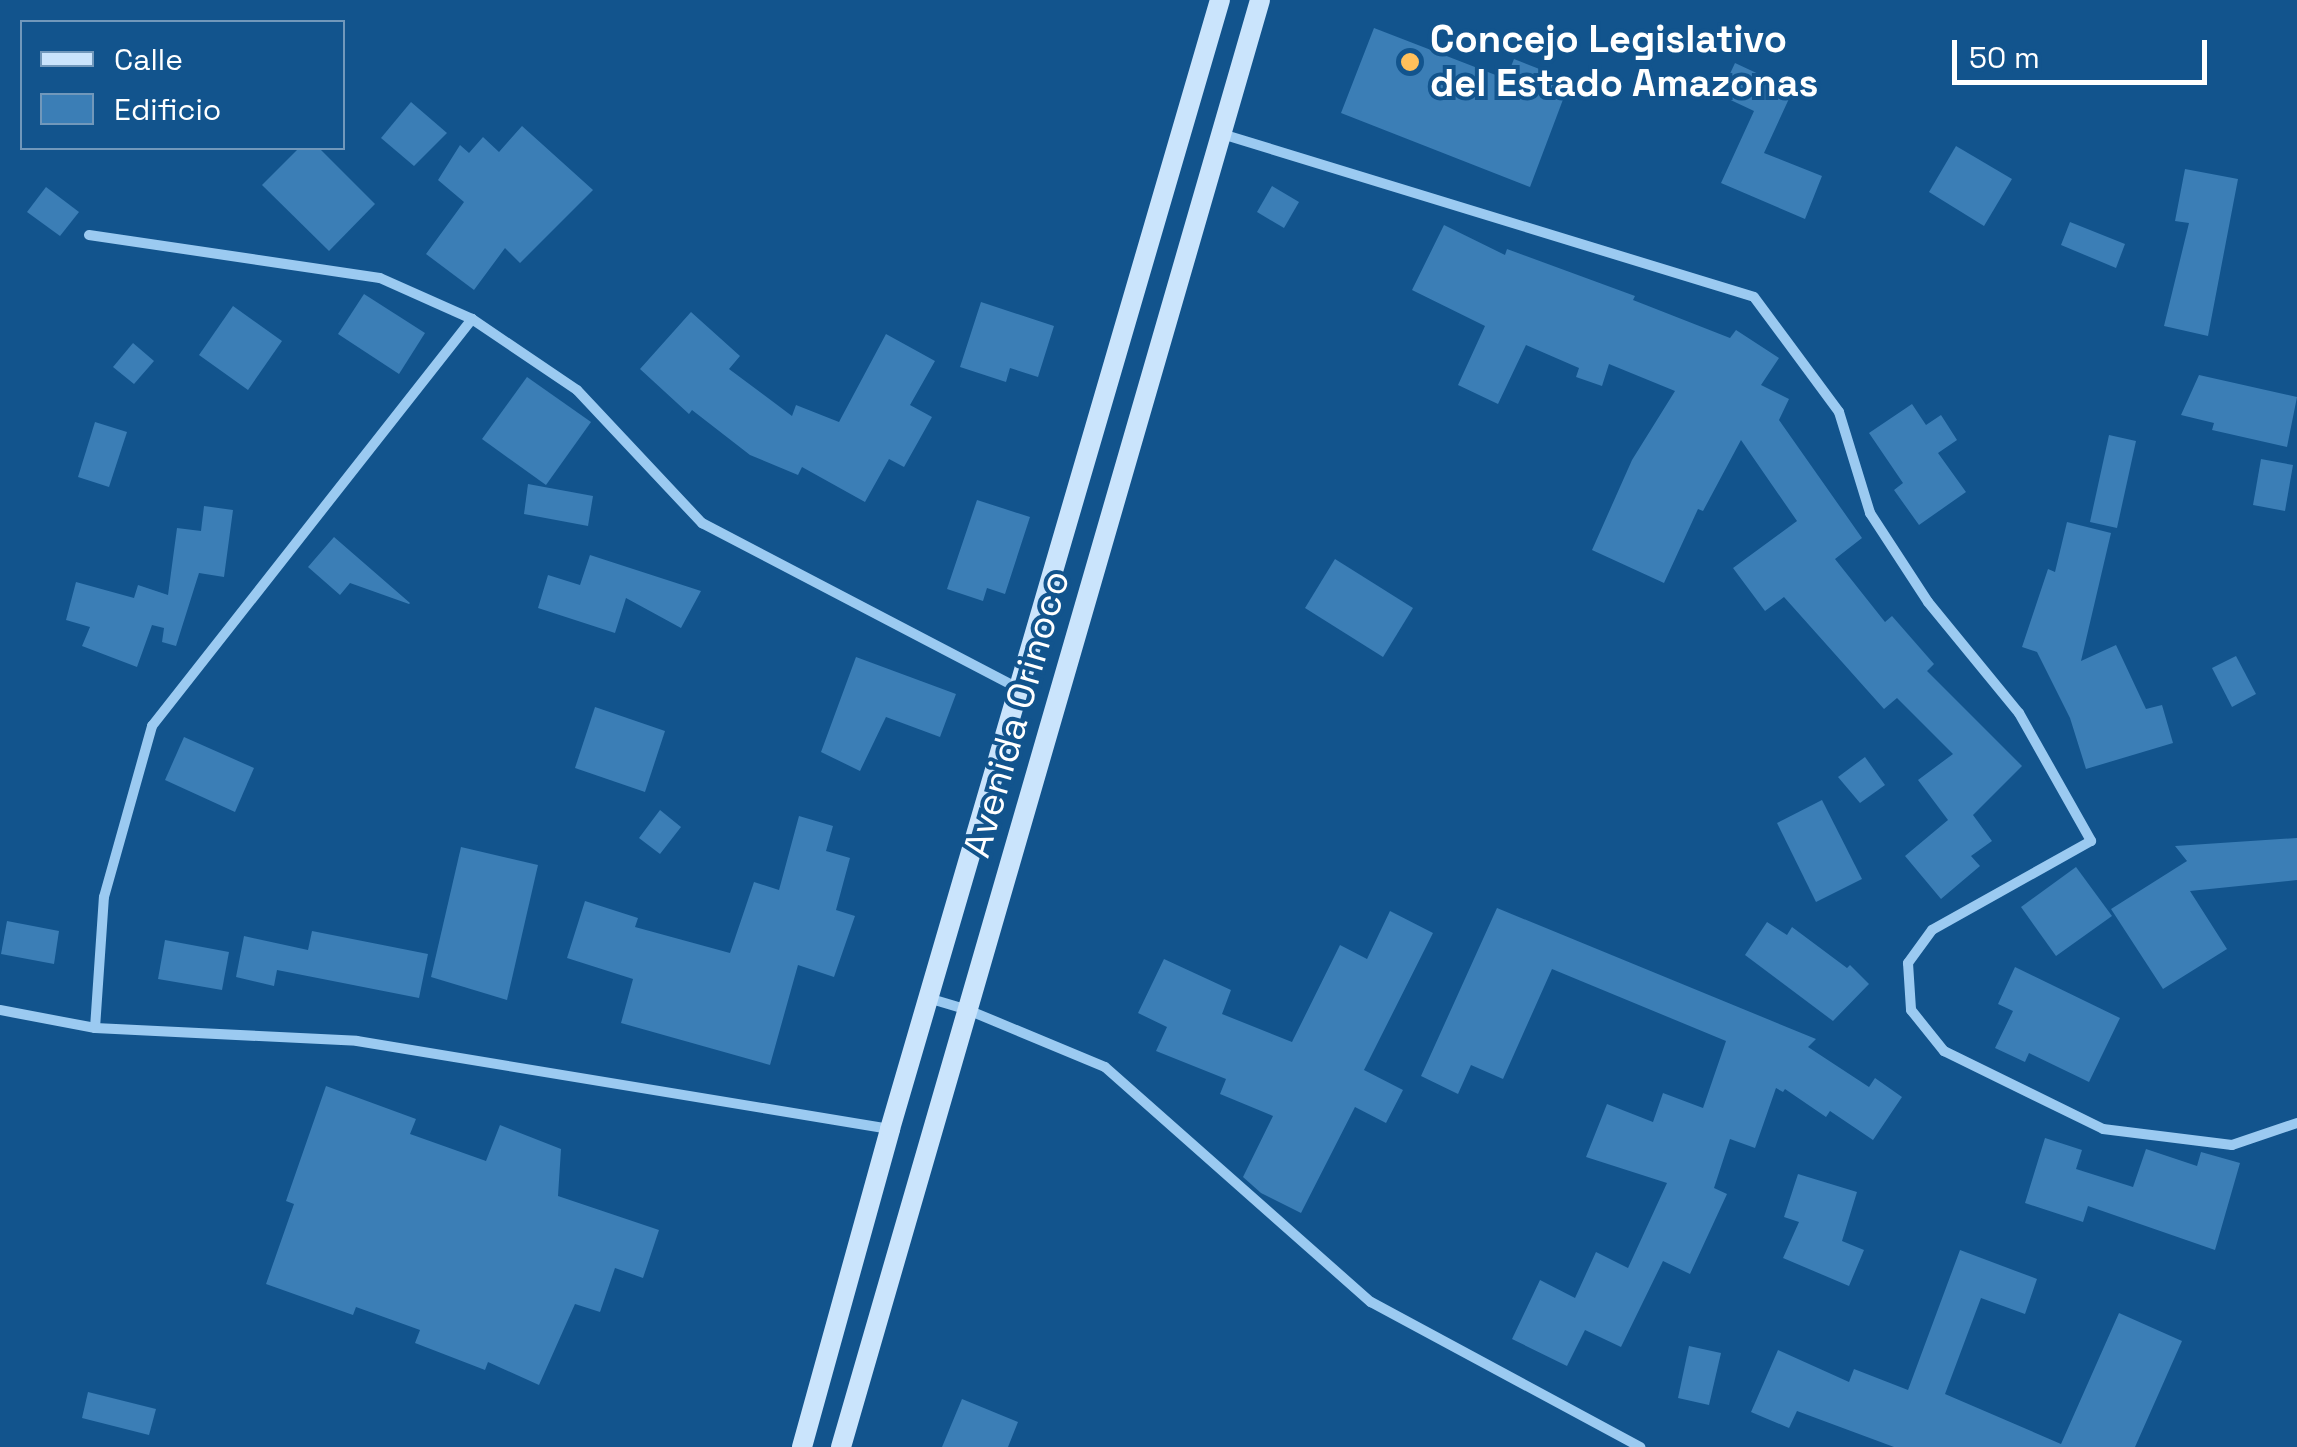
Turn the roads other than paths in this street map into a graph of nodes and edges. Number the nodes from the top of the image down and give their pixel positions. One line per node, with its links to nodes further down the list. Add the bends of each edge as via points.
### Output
1 (1220, 0): 6 (street, Avenida Orinoco)
2 (1260, 0): 3 (street, Avenida Orinoco)
3 (1222, 134): 9 (street, Avenida Orinoco); 11 (street, via 1754,298 1839,412 1870,512 1928,602 2019,713 2090,842 1932,930 1908,963 1911,1010 1944,1051 2103,1130 2232,1145)
4 (89, 235): 5 (street, via 380,278)
5 (472, 319): 6 (street, via 576,390 702,523); 10 (street, via 152,726 104,896)
6 (1022, 690): 7 (street, Avenida Orinoco)
7 (928, 998): 9 (street); 12 (street, Avenida Orinoco)
8 (0, 1010): 10 (street)
9 (968, 1010): 14 (street, Avenida Orinoco); 15 (street, via 1105,1067 1372,1302)
10 (94, 1028): 12 (street, via 357,1040)
11 (2297, 1123)
12 (890, 1129): 13 (street, Avenida Orinoco)
13 (802, 1447)
14 (841, 1447)
15 (1640, 1447)

